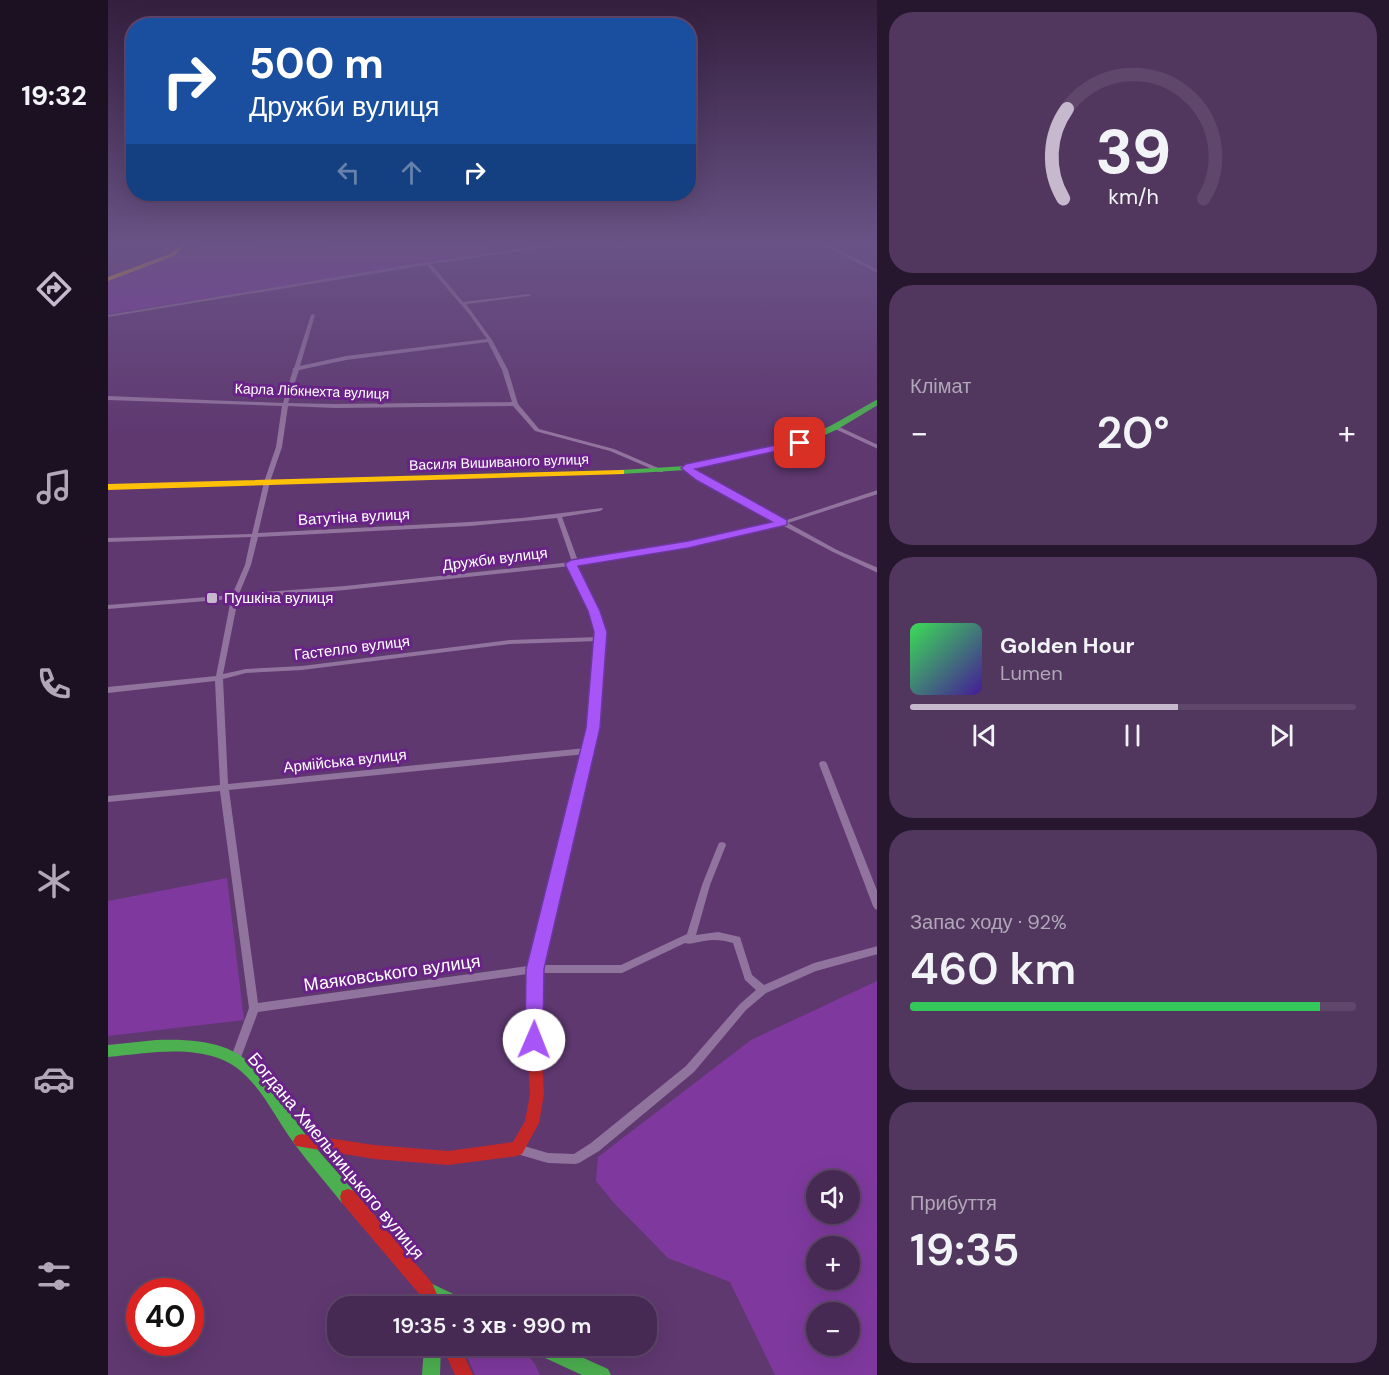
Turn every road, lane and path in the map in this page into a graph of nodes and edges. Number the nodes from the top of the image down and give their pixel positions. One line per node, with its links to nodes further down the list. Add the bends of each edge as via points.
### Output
1 (164, 307): 4 (street)
2 (466, 307): 5 (street)
3 (313, 315): 6 (street)
4 (108, 316)
5 (490, 340): 6 (street, via 346,358); 9 (street, via 505,370)
6 (296, 369): 10 (street)
7 (108, 398): 10 (street, Карла Лібкнехта вулиця)
8 (877, 401): 11 (street, Василя Вишиваного вулиця)
9 (515, 404): 10 (street, Карла Лібкнехта вулиця); 14 (street, via 537,430 612,450)
10 (285, 405): 15 (street, via 279,447)
11 (835, 427): 12 (street); 13 (street, Василя Вишиваного вулиця, via 800,443)
12 (877, 447)
13 (686, 468): 14 (street, Василя Вишиваного вулиця); 20 (street)
14 (661, 471): 15 (street, Василя Вишиваного вулиця)
15 (267, 482): 16 (street, Василя Вишиваного вулиця); 21 (street)
16 (108, 486)
17 (877, 492): 20 (street, Дружби вулиця)
18 (600, 509): 19 (street, Ватутіна вулиця)
19 (559, 516): 21 (street, Ватутіна вулиця); 23 (street)
20 (783, 523): 23 (street, Дружби вулиця); 24 (street)
21 (254, 537): 22 (street, Ватутіна вулиця); 25 (street)
22 (108, 540)
23 (574, 563): 25 (street, Дружби вулиця, via 465,577); 27 (street, via 601,632)
24 (877, 570)
25 (235, 597): 26 (street, Дружби вулиця); 28 (street)
26 (108, 607)
27 (599, 639): 28 (street, Гастелло вулиця, via 510,642 302,668 246,671); 30 (street, via 593,728)
28 (219, 678): 29 (street, Гастелло вулиця); 32 (street)
29 (108, 690)
30 (586, 751): 32 (street, Армійська вулиця); 38 (street)
31 (823, 764): 35 (street)
32 (224, 787): 33 (street, Армійська вулиця); 40 (street)
33 (108, 799)
34 (722, 845): 36 (street, Маяковського вулиця, via 691,936)
35 (877, 903)
36 (671, 947): 38 (street, Маяковського вулиця, via 622,969); 39 (street, Маяковського вулиця, via 700,937 721,935 737,940 748,977)
37 (877, 950): 39 (street, via 814,967)
38 (535, 969): 40 (street, Маяковського вулиця); 44 (street, via 537,1094 532,1123)
39 (763, 990): 44 (street, via 690,1069 595,1147 575,1159 548,1158)
40 (254, 1008): 42 (street)
41 (108, 1051): 42 (street, Богдана Хмельницького вулиця, via 160,1045 213,1052)
42 (235, 1060): 43 (street, Богдана Хмельницького вулиця, via 277,1106)
43 (301, 1141): 44 (street, via 448,1158); 45 (street, Богдана Хмельницького вулиця)
44 (517, 1149)
45 (426, 1289): 46 (street); 47 (street); 48 (street)
46 (427, 1296)
47 (429, 1296)
48 (440, 1296)
49 (432, 1356): 52 (street)
50 (455, 1356): 53 (street)
51 (560, 1356): 54 (street)
52 (431, 1375)
53 (464, 1375)
54 (602, 1375)

